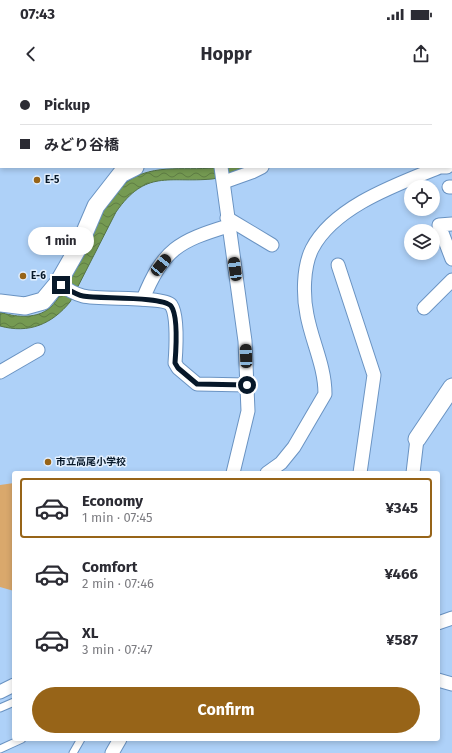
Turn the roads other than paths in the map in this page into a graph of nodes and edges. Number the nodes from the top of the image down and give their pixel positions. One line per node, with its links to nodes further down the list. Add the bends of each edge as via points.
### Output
1 (133, 168): 12 (street, via 121,174 96,206)
2 (221, 168): 5 (street)
3 (260, 168): 5 (street)
4 (437, 168): 22 (street, via 392,186 348,210 318,239 312,249 307,261 307,315 319,354 325,394 294,447 281,463)
5 (224, 182): 6 (street)
6 (228, 222): 8 (street); 13 (street, via 177,246 161,265); 18 (street, via 245,341)
7 (452, 224): 9 (street, via 439,225)
8 (272, 245)
9 (452, 259)
10 (338, 265): 23 (street, via 374,375)
11 (452, 280): 15 (street)
12 (60, 284): 13 (street, via 81,296); 14 (street, via 43,301 35,304 26,306)
13 (143, 299): 18 (street, via 168,303 172,307 175,363 197,384)
14 (0, 303)
15 (424, 308)
16 (38, 350): 17 (street)
17 (0, 372)
18 (247, 385): 21 (street, via 248,411)
19 (452, 387): 20 (street)
20 (417, 439): 24 (street)
21 (233, 471)
22 (269, 471)
23 (360, 471)
24 (413, 471)
25 (452, 618): 26 (street)
26 (440, 622)
27 (440, 681): 28 (street)
28 (452, 684)
29 (12, 686): 30 (street)
30 (0, 692)
31 (12, 703): 32 (lane)
32 (0, 708)
33 (18, 741): 36 (lane)
34 (80, 741): 37 (lane)
35 (119, 741): 39 (street)
36 (0, 749)
37 (74, 752): 38 (lane)
38 (68, 753)
39 (112, 753)

